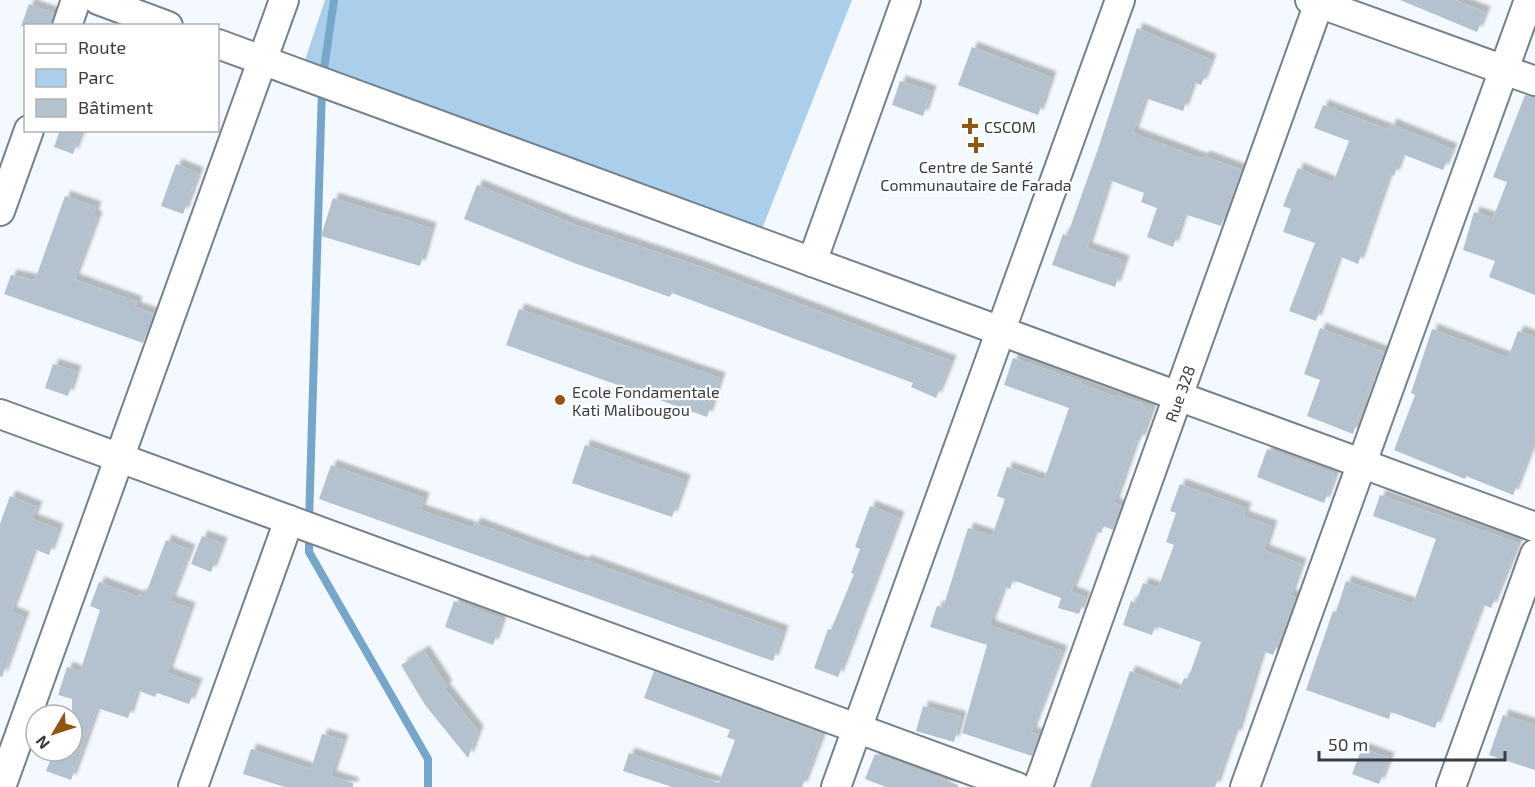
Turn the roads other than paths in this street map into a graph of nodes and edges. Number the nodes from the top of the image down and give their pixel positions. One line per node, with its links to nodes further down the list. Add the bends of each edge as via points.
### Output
1 (76, 0): 8 (street)
2 (98, 0): 9 (street)
3 (284, 0): 11 (street)
4 (906, 0): 16 (street)
5 (1120, 0): 17 (street)
6 (1528, 0): 12 (street)
7 (1316, 1): 12 (street); 18 (street, Rue 328)
8 (68, 24)
9 (163, 24)
10 (219, 44): 11 (street)
11 (262, 60): 16 (street); 20 (street)
12 (1503, 70): 13 (street); 21 (street)
13 (1535, 81)
14 (28, 132): 15 (street)
15 (0, 211)
16 (812, 262): 17 (street)
17 (1000, 331): 18 (street); 25 (street)
18 (1178, 396): 21 (street); 30 (street, Rue 328)
19 (0, 414): 20 (street)
20 (119, 458): 22 (street); 26 (street)
21 (1361, 464): 23 (street); 31 (street)
22 (289, 520): 25 (street); 27 (street)
23 (1535, 527)
24 (1535, 554): 32 (street)
25 (857, 729): 28 (street); 29 (street)
26 (1, 787)
27 (193, 787)
28 (836, 787)
29 (1017, 787)
30 (1038, 787)
31 (1245, 787)
32 (1451, 787)

